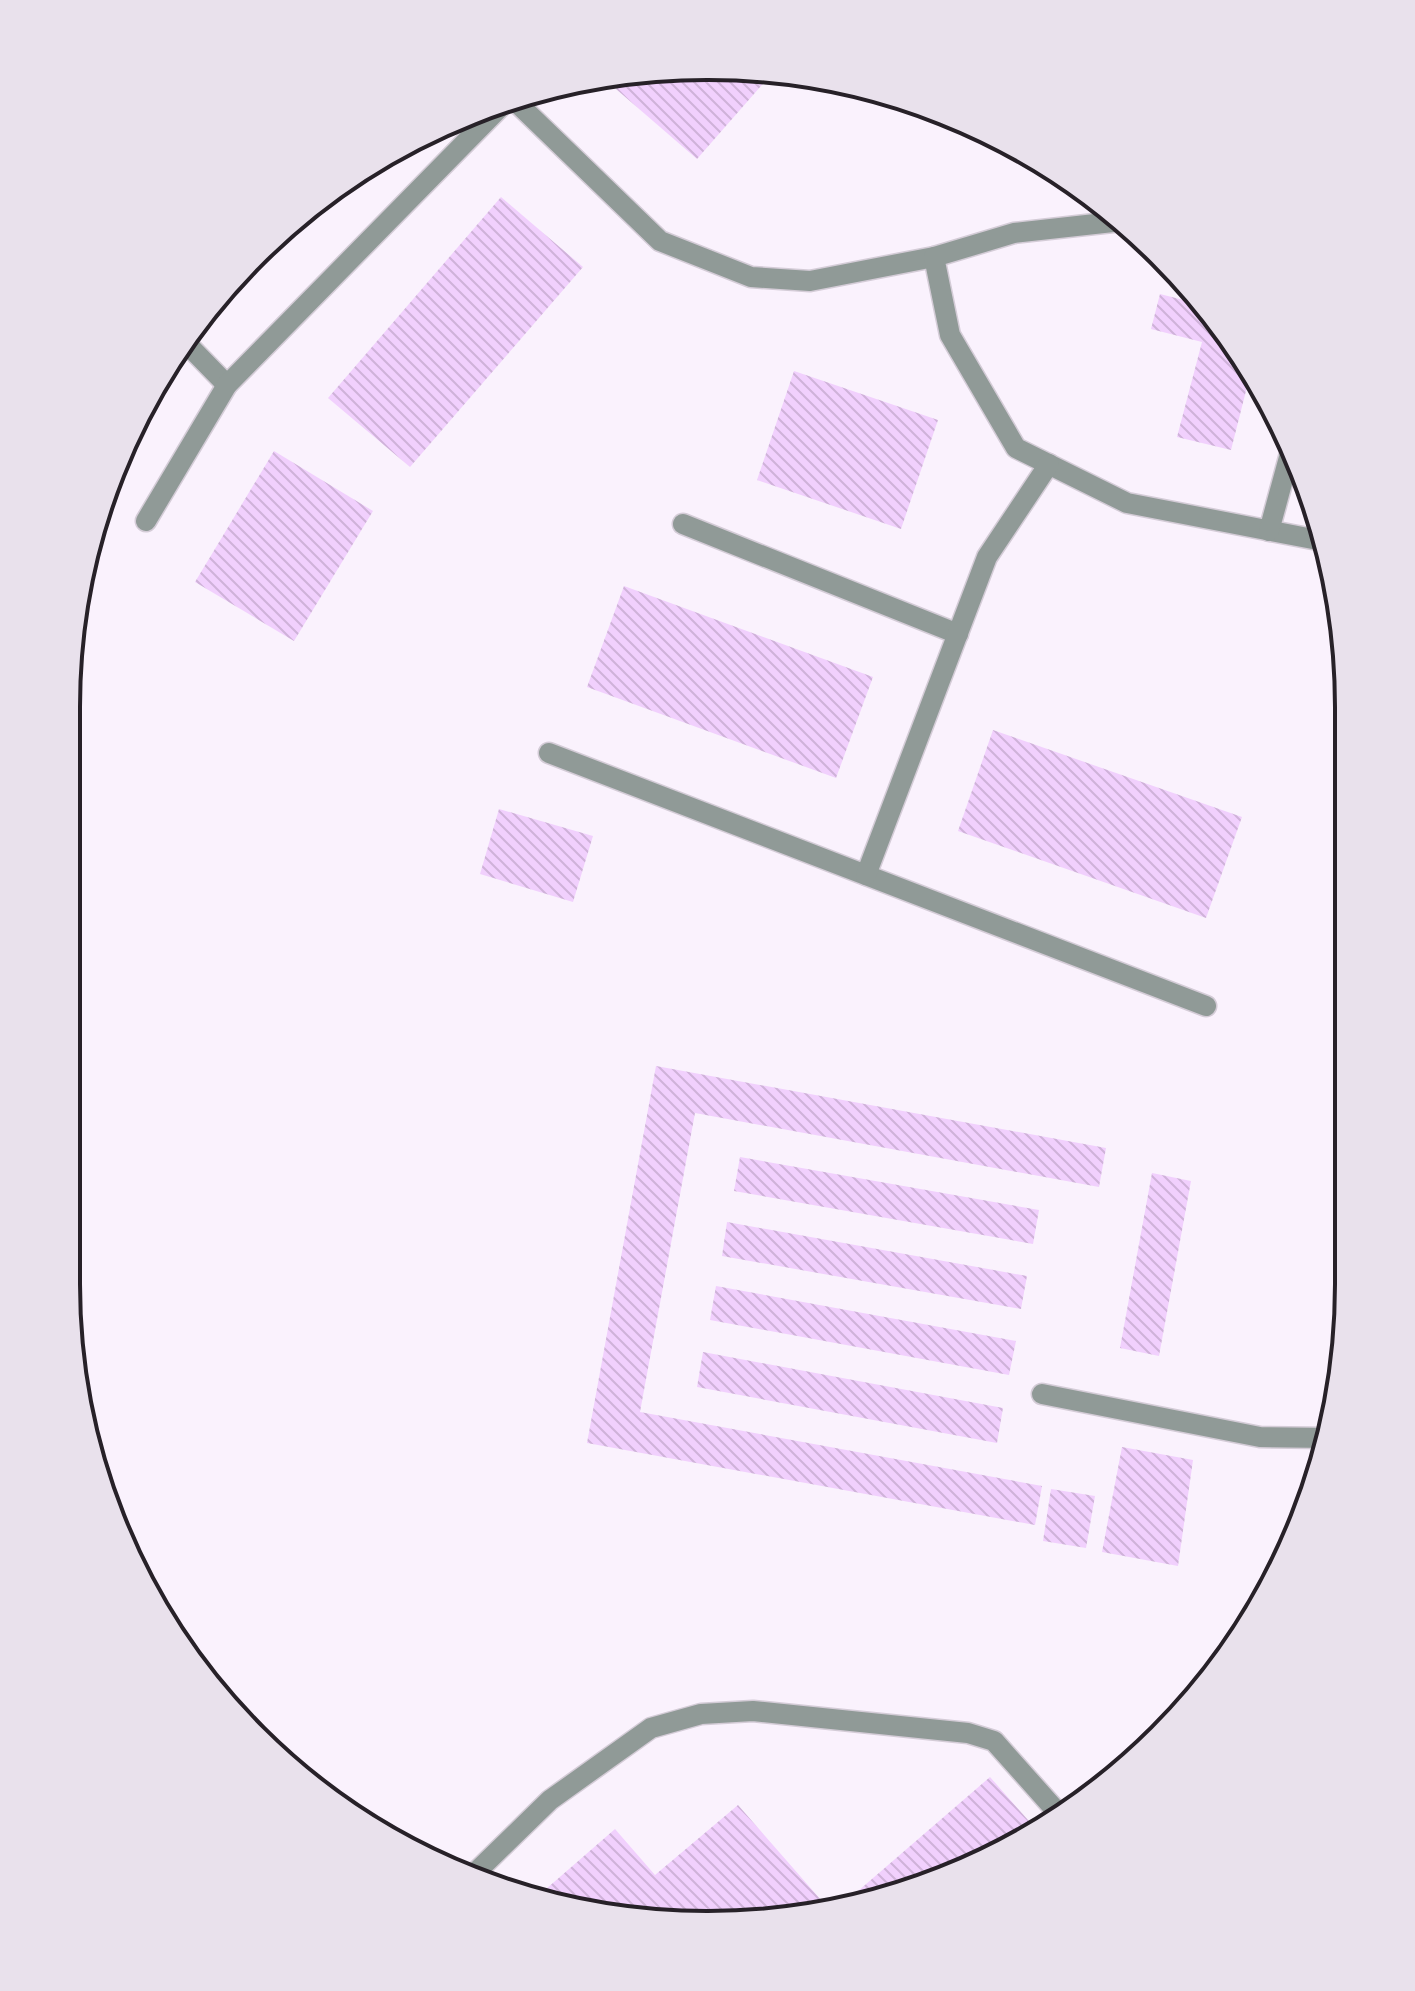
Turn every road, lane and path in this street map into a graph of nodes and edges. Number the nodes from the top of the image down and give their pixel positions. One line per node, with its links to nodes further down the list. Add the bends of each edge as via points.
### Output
1 (522, 108): 4 (street, via 660,241 751,277 810,281)
2 (490, 119): 6 (street)
3 (1105, 223): 4 (street, via 1014,233)
4 (934, 257): 7 (street, via 950,335 1016,448)
5 (193, 350): 6 (street)
6 (227, 385): 9 (street)
7 (1049, 464): 11 (street, via 1127,503); 13 (street, via 987,557)
8 (1287, 466): 11 (street)
9 (146, 521)
10 (683, 524): 13 (street)
11 (1269, 531): 12 (street)
12 (1312, 539)
13 (958, 634): 15 (street)
14 (549, 753): 15 (street)
15 (866, 875): 16 (street)
16 (1206, 1006)
17 (1042, 1394): 18 (street, via 1260,1437)
18 (1316, 1438)
19 (1053, 1807): 20 (street, via 994,1741 968,1733 753,1711 701,1714 651,1728 550,1800)
20 (480, 1868)

